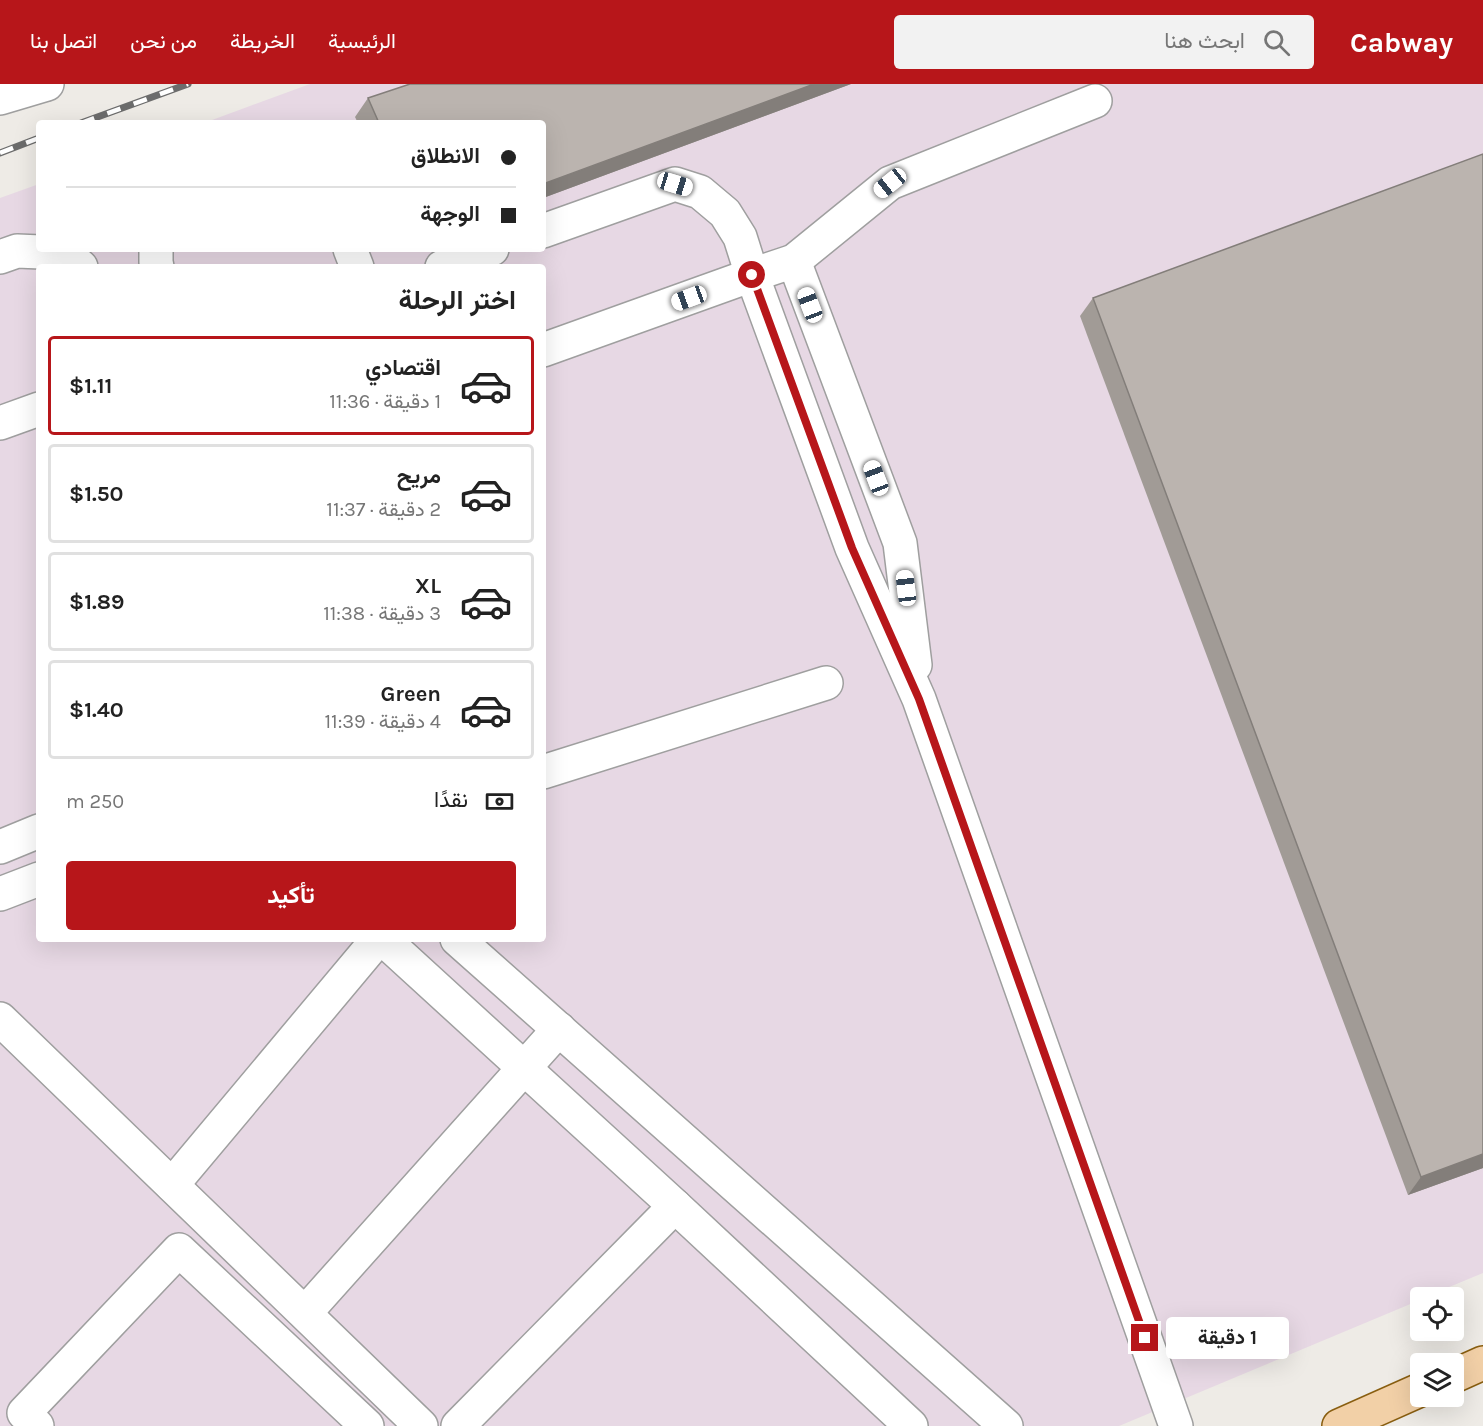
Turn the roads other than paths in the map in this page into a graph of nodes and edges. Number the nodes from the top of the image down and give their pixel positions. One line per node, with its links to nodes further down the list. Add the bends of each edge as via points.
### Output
1 (47, 84): 2 (street)
2 (0, 98)
3 (1095, 101): 9 (street, via 890,183)
4 (546, 230): 12 (street, via 675,184 700,192 725,213 740,237)
5 (36, 252): 8 (street, via 17,251)
6 (42, 252): 10 (street, via 66,253)
7 (484, 252): 11 (street)
8 (0, 257)
9 (794, 261): 12 (street); 17 (street, via 900,543)
10 (78, 264)
11 (450, 264)
12 (752, 275): 13 (street); 17 (street, via 852,548)
13 (546, 349)
14 (36, 410): 15 (street)
15 (0, 423)
16 (826, 683): 18 (street)
17 (919, 699): 41 (street)
18 (546, 771)
19 (36, 832): 20 (street)
20 (0, 847)
21 (36, 880): 22 (street)
22 (0, 894)
23 (375, 942): 29 (street)
24 (386, 942): 28 (street)
25 (460, 942): 27 (street)
26 (0, 1019): 29 (street)
27 (559, 1029): 28 (street); 40 (street)
28 (525, 1068): 30 (street); 31 (street)
29 (172, 1185): 31 (street)
30 (675, 1206): 38 (street); 39 (street)
31 (305, 1313): 37 (street)
32 (1483, 1363): 33 (main road)
33 (1464, 1372)
34 (1410, 1394): 42 (main road)
35 (37, 1426): 36 (street, via 24,1413 179,1250)
36 (367, 1426)
37 (421, 1426)
38 (458, 1426)
39 (911, 1426)
40 (1006, 1426)
41 (1176, 1426)
42 (1339, 1426)

